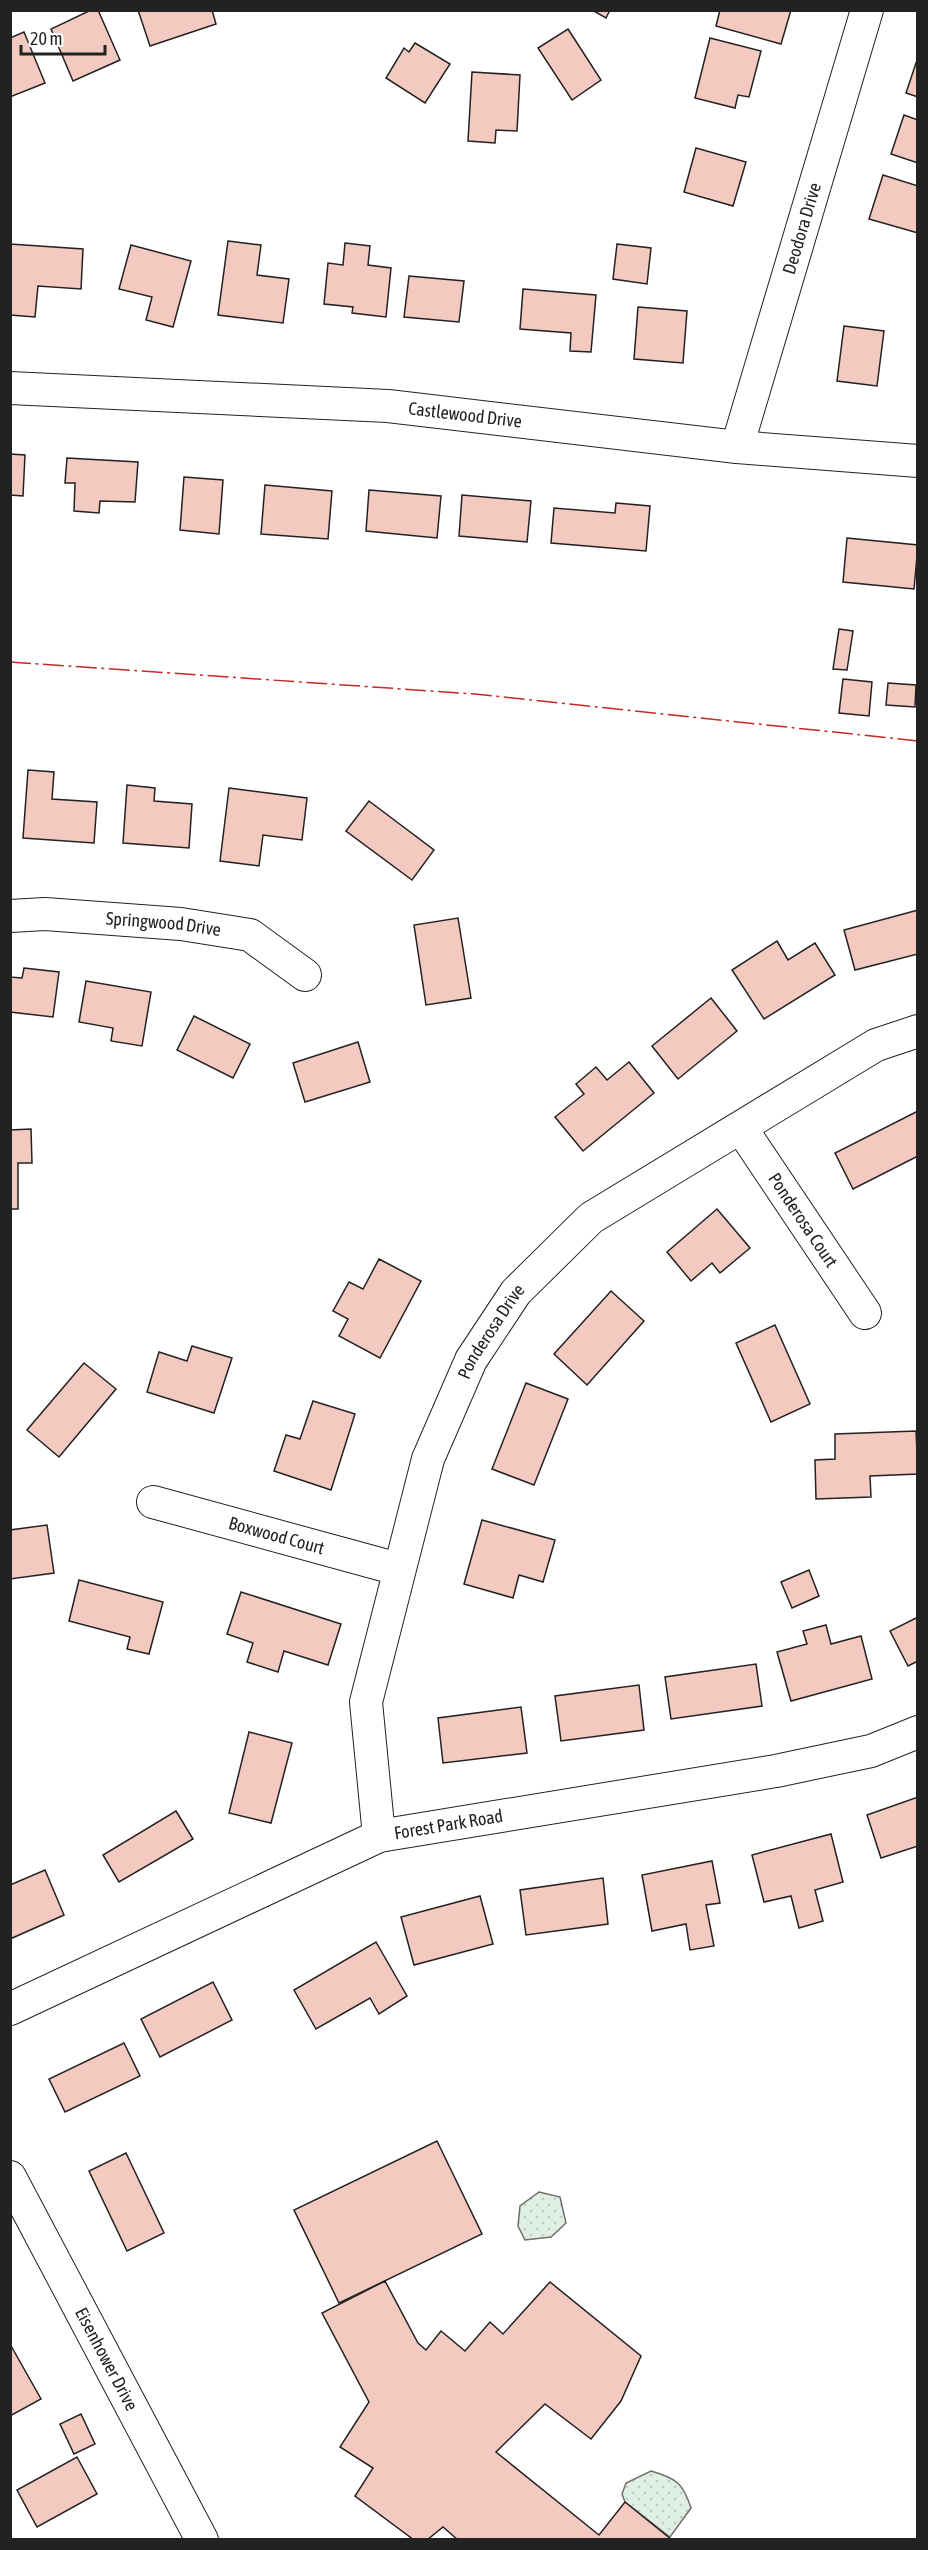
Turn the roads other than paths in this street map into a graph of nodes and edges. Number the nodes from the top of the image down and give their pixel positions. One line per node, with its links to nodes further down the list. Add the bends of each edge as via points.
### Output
1 (867, 10): 3 (street, Deodora Drive)
2 (10, 388): 3 (street, Castlewood Drive, via 388,406)
3 (737, 447): 4 (street, Castlewood Drive)
4 (918, 461)
5 (10, 916): 6 (street, Springwood Drive, via 45,914 181,924 250,935)
6 (305, 975)
7 (918, 1031): 8 (street, Ponderosa Drive, via 876,1045)
8 (741, 1128): 9 (street, Ponderosa Court); 11 (street, Ponderosa Drive, via 591,1218 516,1292 471,1360 428,1459)
9 (865, 1312)
10 (153, 1502): 11 (street, Boxwood Court)
11 (398, 1569): 13 (street, Ponderosa Drive, via 366,1702)
12 (918, 1732): 13 (street, Forest Park Road, via 871,1751 776,1771)
13 (379, 1836): 14 (street, Forest Park Road)
14 (10, 2009)
15 (10, 2177): 16 (street, Eisenhower Drive)
16 (195, 2537)

